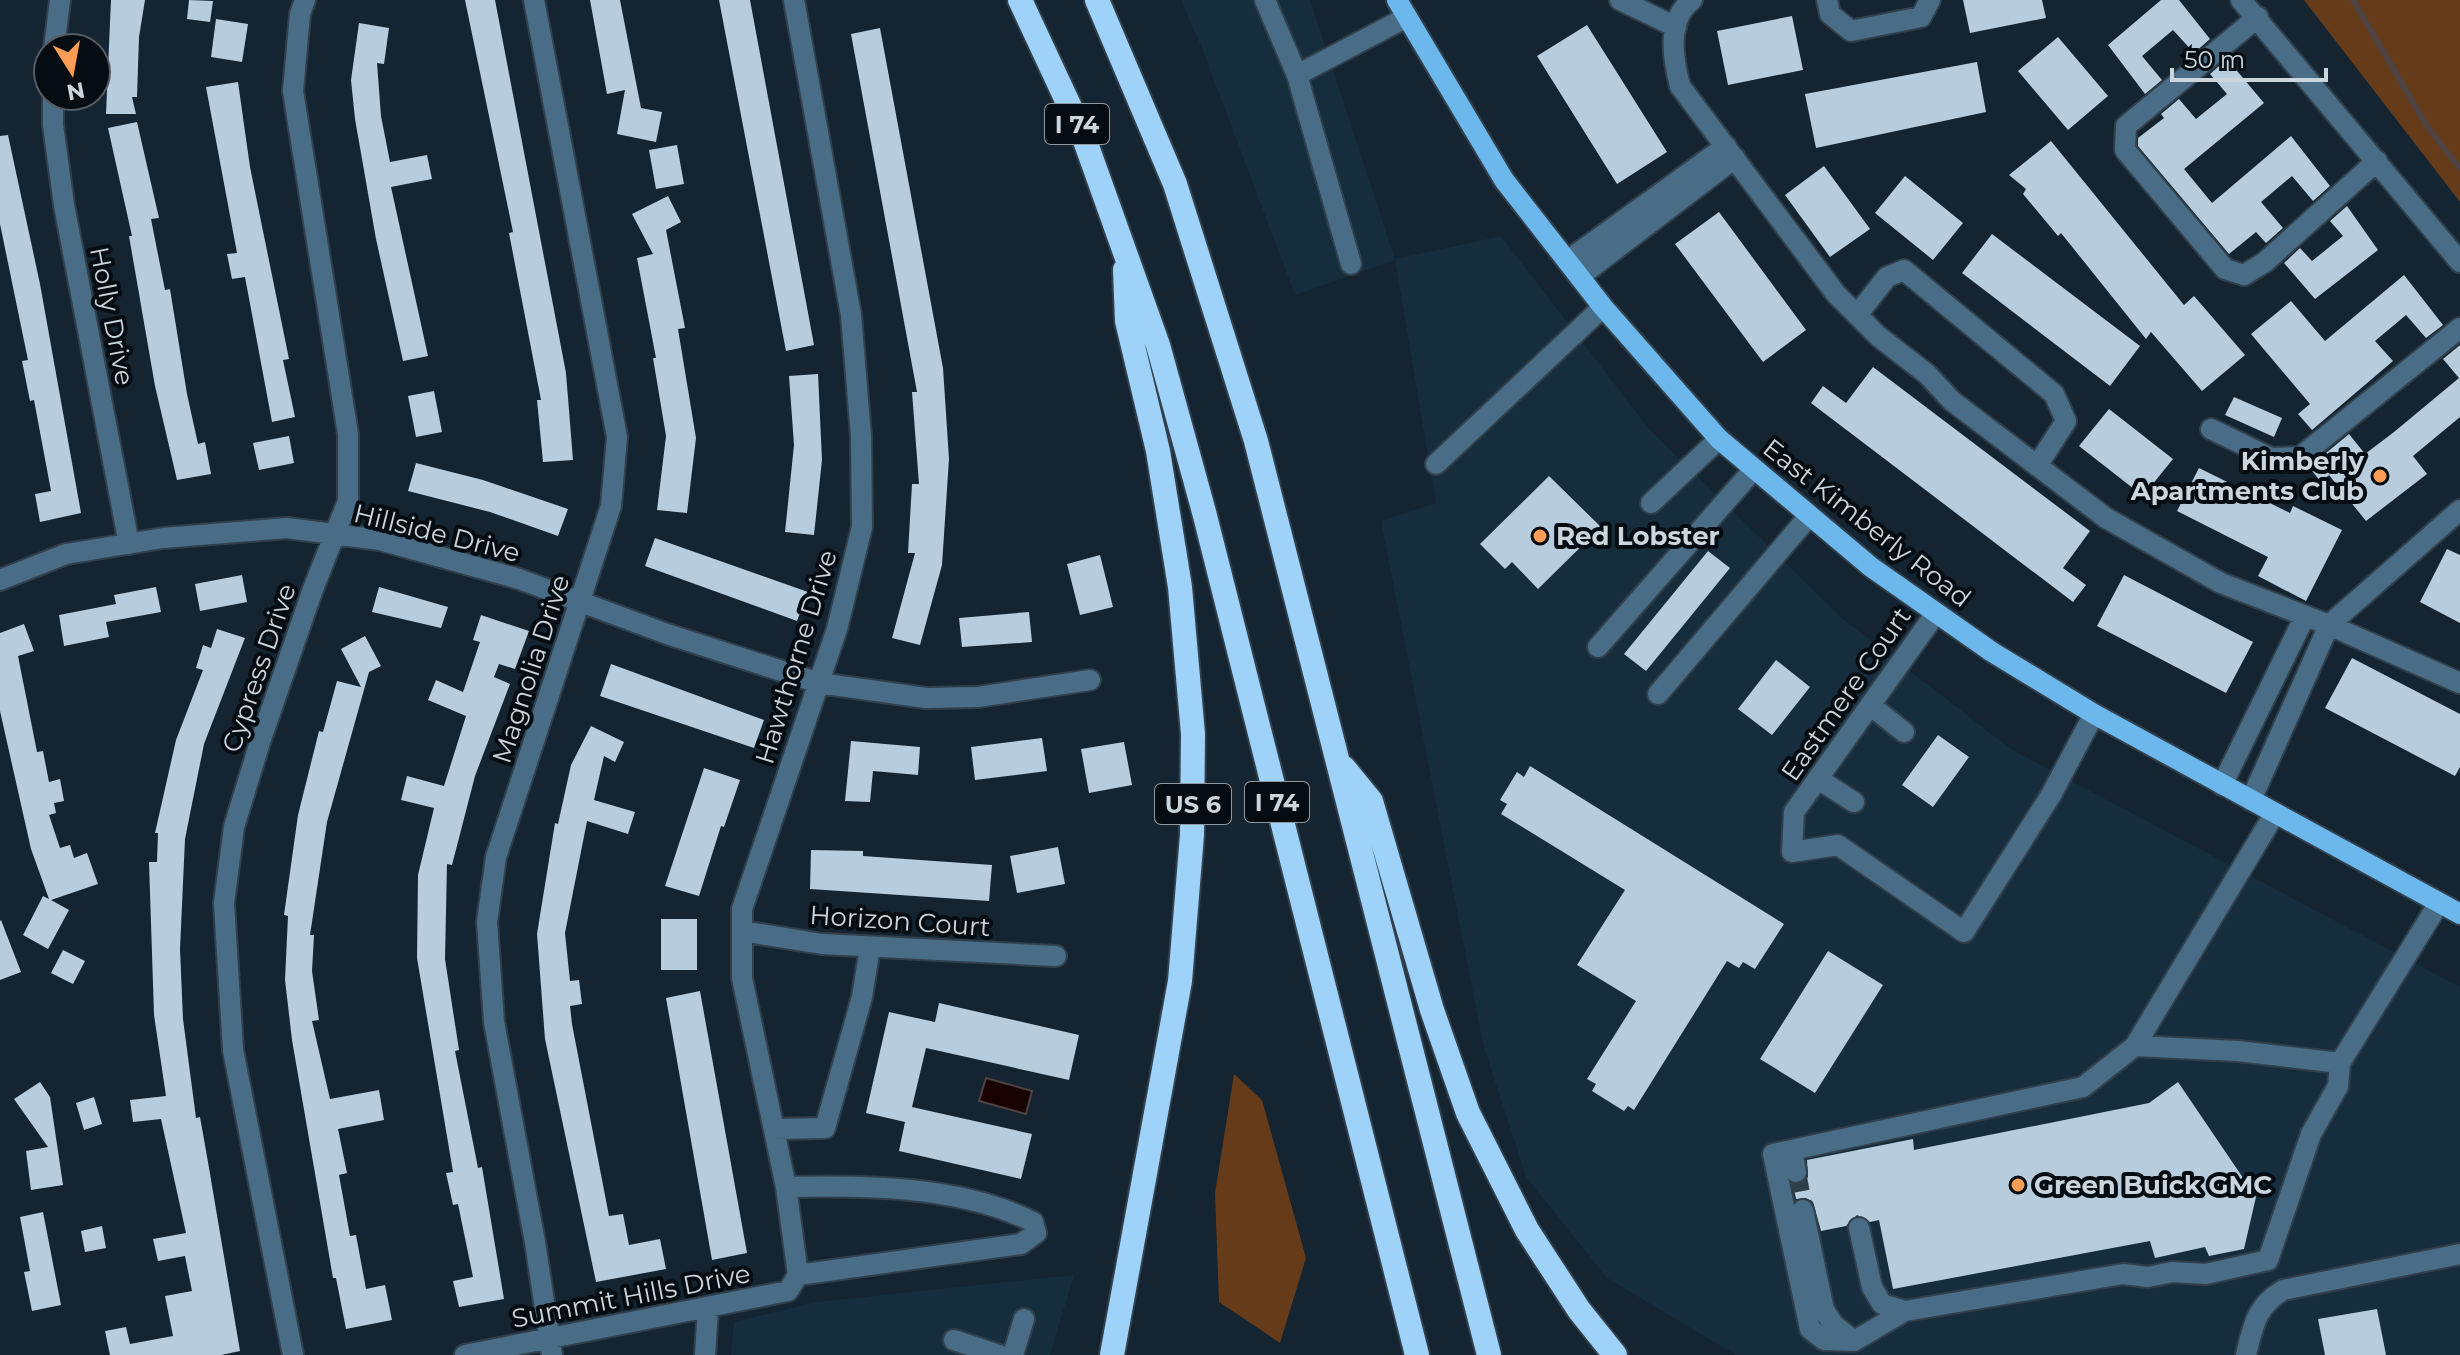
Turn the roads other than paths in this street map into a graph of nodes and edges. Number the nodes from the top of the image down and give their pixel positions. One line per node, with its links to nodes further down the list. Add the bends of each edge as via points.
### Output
1 (60, 0): 16 (street)
2 (305, 0): 36 (street, Cypress Drive, via 293,91 348,434 348,501)
3 (534, 0): 39 (street, Magnolia Drive, via 617,437 611,506)
4 (794, 0): 45 (street, Hawthorne Drive, via 851,315 861,436 862,527)
5 (1020, 0): 21 (highway, I 74, via 1083,135)
6 (1097, 0): 51 (highway, I 74, via 1175,184 1221,323)
7 (1265, 0): 17 (street)
8 (1620, 0): 15 (street)
9 (1692, 0): 15 (street)
10 (1827, 0): 11 (street, via 1830,14 1851,31 1921,17)
11 (1930, 0)
12 (2241, 0): 14 (street)
13 (1402, 9): 17 (street); 24 (main road, East Kimberly Road, via 1504,180)
14 (2258, 17): 20 (street); 20 (street, via 2126,126 2125,150 2225,269 2244,275)
15 (1676, 27): 19 (street, via 1672,55 1680,86)
16 (56, 32)
17 (1297, 75): 23 (street)
18 (53, 112): 37 (street, Holly Drive, via 64,205)
19 (1730, 152): 24 (street); 26 (street)
20 (2377, 161): 22 (street)
21 (1125, 252): 83 (highway, US 6, via 1127,321 1158,451 1180,587 1193,792 1180,981); 84 (highway, I 74, via 1158,345 1204,512)
22 (2460, 262)
23 (1351, 264)
24 (1573, 269): 25 (main road, East Kimberly Road)
25 (1603, 307): 29 (main road, East Kimberly Road); 30 (street)
26 (1857, 315): 31 (street, via 1952,401); 31 (street, via 1887,277 1904,270 2043,384 2054,394 2066,421)
27 (2460, 328): 28 (street, via 2300,457 2271,458)
28 (2211, 429)
29 (1719, 439): 32 (main road, East Kimberly Road); 33 (street)
30 (1436, 464)
31 (2037, 466): 41 (street, via 2106,518 2221,583)
32 (1754, 469): 35 (main road, East Kimberly Road); 43 (street)
33 (1651, 503)
34 (2460, 510): 42 (street)
35 (1809, 516): 40 (main road, East Kimberly Road); 47 (street)
36 (335, 535): 37 (street, Hillside Drive, via 287,528); 39 (street, Hillside Drive, via 380,540); 78 (street, Cypress Drive, via 234,827 224,903 233,1050)
37 (129, 544): 38 (street, Hillside Drive, via 66,554)
38 (0, 580)
39 (581, 602): 45 (street, Hillside Drive); 77 (street, Magnolia Drive, via 496,857 487,922 494,1022)
40 (1936, 613): 48 (street, Eastmere Court); 49 (main road, East Kimberly Road)
41 (2305, 616): 42 (street); 53 (street)
42 (2329, 625): 46 (street); 54 (street)
43 (1598, 647)
44 (1090, 680): 45 (street, Hillside Drive, via 978,697 926,698)
45 (819, 683): 59 (street, Hawthorne Drive, via 742,909)
46 (2460, 683)
47 (1658, 694)
48 (1870, 705): 50 (street); 52 (street, Eastmere Court)
49 (2094, 714): 52 (street, Eastmere Court, via 2051,795 1964,932 1838,845 1792,852 1794,812); 53 (main road, East Kimberly Road)
50 (1904, 732)
51 (1337, 759): 85 (highway, I 74); 86 (highway, via 1371,801 1468,1113 1527,1230)
52 (1818, 779): 55 (street)
53 (2222, 785): 54 (main road, East Kimberly Road)
54 (2251, 800): 56 (main road, East Kimberly Road)
55 (1854, 802)
56 (2275, 813): 57 (main road, East Kimberly Road); 62 (street)
57 (2439, 903): 58 (main road, East Kimberly Road); 63 (street)
58 (2460, 914)
59 (742, 931): 60 (street, Horizon Court); 64 (street, Hawthorne Drive, via 742,978)
60 (870, 947): 61 (street, Horizon Court); 64 (street, via 862,997 825,1128)
61 (1056, 956)
62 (2135, 1046): 63 (street); 65 (street, via 2083,1087)
63 (2340, 1063): 73 (street, via 2338,1086 2311,1134 2268,1260 2206,1274 2123,1274)
64 (774, 1129): 67 (street, Hawthorne Drive)
65 (1792, 1150): 66 (street); 76 (street, via 1773,1154 1810,1329 1824,1340)
66 (1796, 1172)
67 (786, 1187): 71 (street, Hawthorne Drive); 71 (street, via 865,1185 941,1195 1015,1213 1033,1222 1036,1233 1021,1244)
68 (1803, 1210): 76 (street, via 1824,1310)
69 (1859, 1228): 73 (street, via 1872,1287 1882,1304)
70 (2460, 1254): 87 (street, via 2283,1290 2257,1313)
71 (798, 1275): 72 (street, Summit Hills Drive, via 788,1291)
72 (708, 1308): 77 (street, Summit Hills Drive); 80 (street)
73 (1905, 1311): 76 (street)
74 (1024, 1319): 82 (street)
75 (954, 1340): 81 (street)
76 (1854, 1341)
77 (551, 1347): 79 (street, Summit Hills Drive)
78 (293, 1355)
79 (465, 1355)
80 (705, 1355)
81 (999, 1355)
82 (1013, 1355)
83 (1112, 1355)
84 (1417, 1355)
85 (1489, 1355)
86 (1615, 1355)
87 (2246, 1355)

